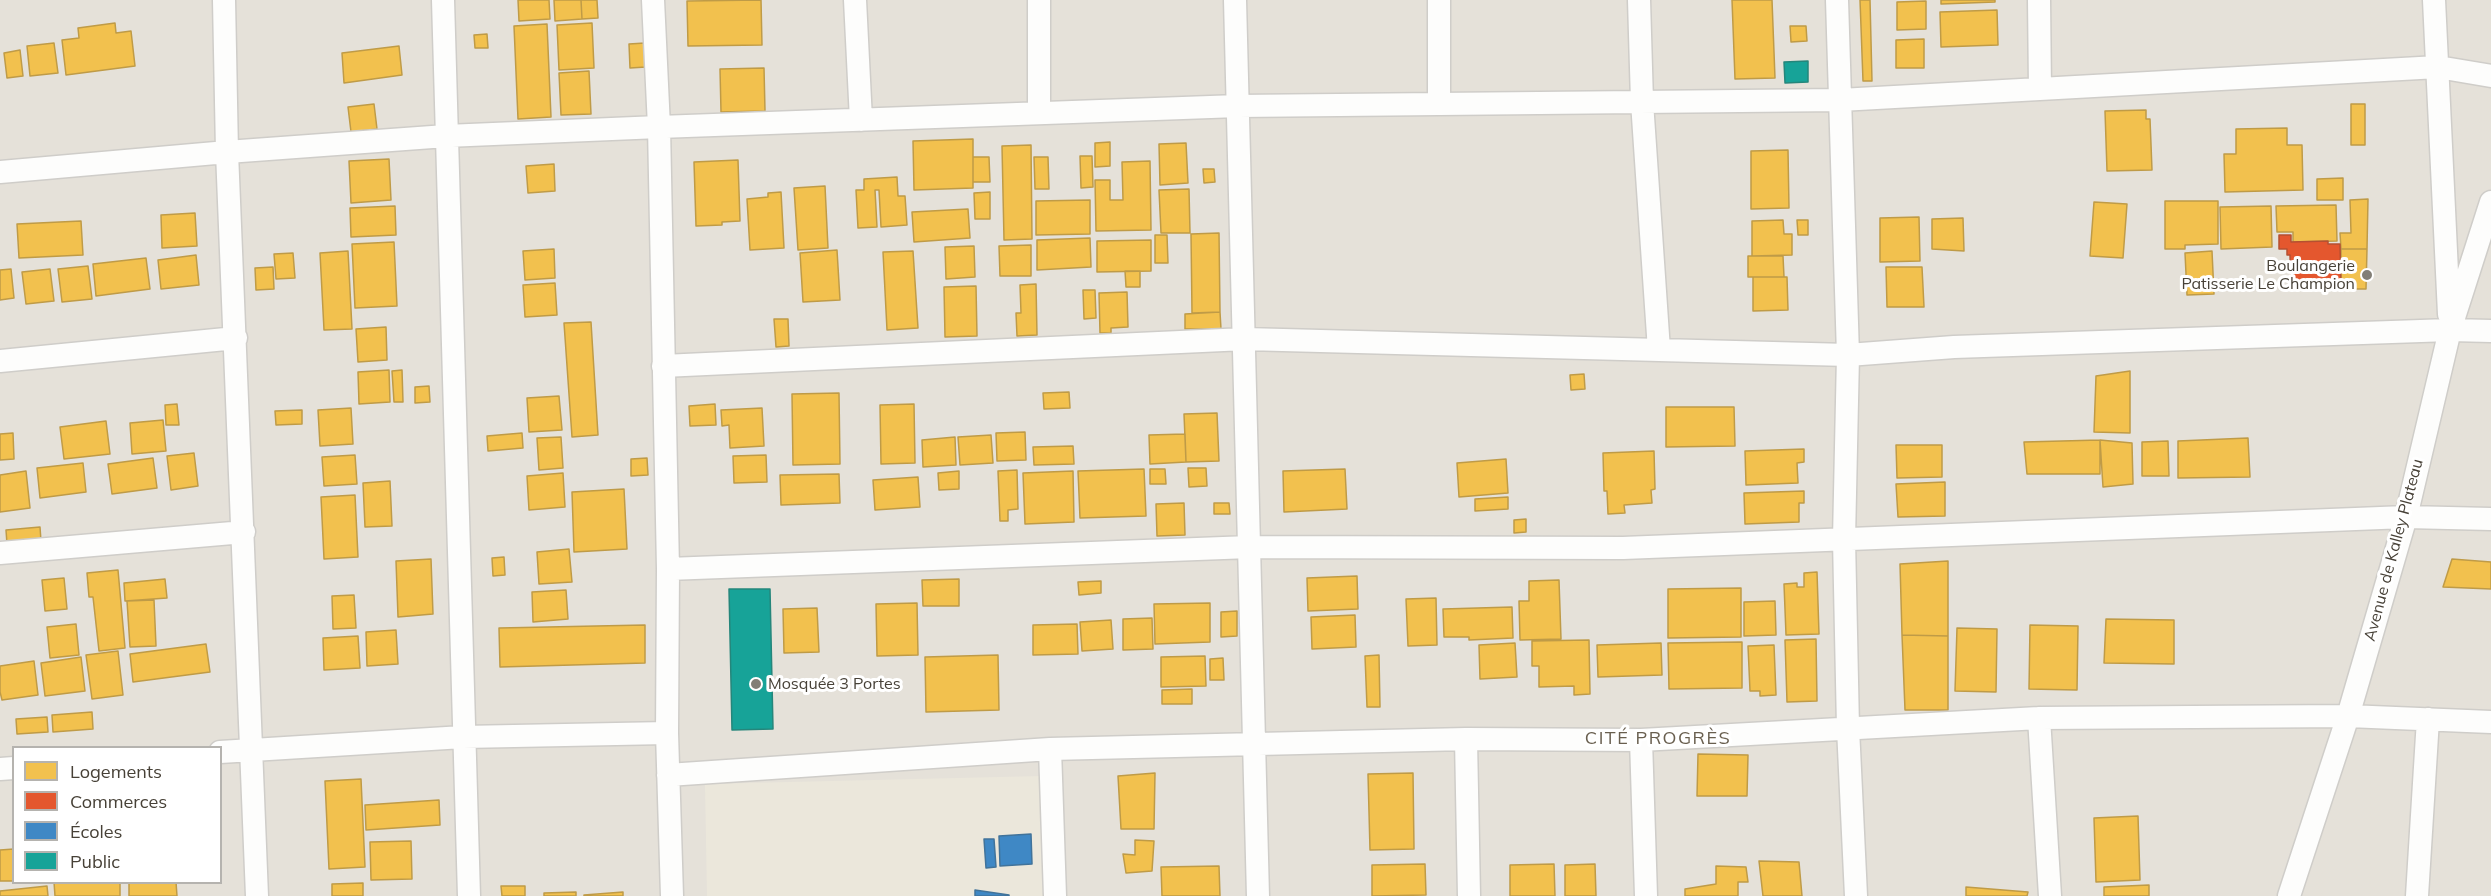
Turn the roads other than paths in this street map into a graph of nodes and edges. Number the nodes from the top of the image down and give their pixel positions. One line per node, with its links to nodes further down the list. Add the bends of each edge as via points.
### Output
1 (224, 0): 23 (street)
2 (443, 0): 22 (street)
3 (653, 0): 21 (street)
4 (855, 0): 20 (street)
5 (1039, 0): 19 (street)
6 (1235, 0): 18 (street)
7 (1439, 0): 17 (street)
8 (1639, 0): 16 (street)
9 (1837, 0): 15 (street)
10 (2039, 0): 14 (street)
11 (2434, 0): 12 (street)
12 (2438, 67): 13 (street); 14 (street); 26 (street)
13 (2491, 76)
14 (2040, 89): 15 (street)
15 (1840, 100): 16 (street); 31 (street)
16 (1642, 102): 17 (street); 30 (street)
17 (1439, 104): 18 (street)
18 (1238, 106): 19 (street); 29 (street)
19 (1040, 113): 20 (street)
20 (861, 120): 21 (street)
21 (659, 127): 22 (street); 33 (street)
22 (446, 136): 23 (street); 47 (street)
23 (227, 152): 24 (street); 28 (street)
24 (0, 172)
25 (2491, 202): 26 (street, Avenue de Kalley Plateau)
26 (2450, 330): 27 (street); 31 (street, via 1954,347); 34 (street, Avenue de Kalley Plateau)
27 (2491, 331)
28 (236, 338): 32 (street); 36 (street)
29 (1245, 339): 30 (street); 33 (street); 38 (street)
30 (1659, 350): 31 (street)
31 (1848, 355): 37 (street)
32 (0, 361)
33 (663, 366): 40 (street)
34 (2406, 517): 35 (street); 37 (street); 41 (street, Avenue de Kalley Plateau)
35 (2491, 519)
36 (244, 532): 39 (street); 51 (street)
37 (1844, 539): 38 (street, via 1623,548); 45 (street)
38 (1250, 547): 40 (street); 50 (street)
39 (0, 553)
40 (668, 569): 46 (street)
41 (2349, 716): 42 (street); 43 (street); 64 (street, Avenue de Kalley Plateau)
42 (2039, 718): 45 (street); 63 (street)
43 (2428, 719): 44 (street); 65 (street)
44 (2491, 722)
45 (1848, 728): 49 (street); 62 (street)
46 (667, 733): 47 (street); 54 (street)
47 (463, 737): 51 (street); 56 (street)
48 (1466, 738): 49 (street); 50 (street); 60 (street)
49 (1641, 740): 61 (street)
50 (1255, 742): 52 (street); 59 (street)
51 (253, 749): 53 (street); 55 (street)
52 (1050, 749): 54 (street); 58 (street)
53 (222, 752)
54 (669, 775): 57 (street)
55 (257, 896)
56 (469, 896)
57 (672, 896)
58 (1055, 896)
59 (1258, 896)
60 (1469, 896)
61 (1646, 896)
62 (1856, 896)
63 (2050, 896)
64 (2289, 896)
65 (2417, 896)

